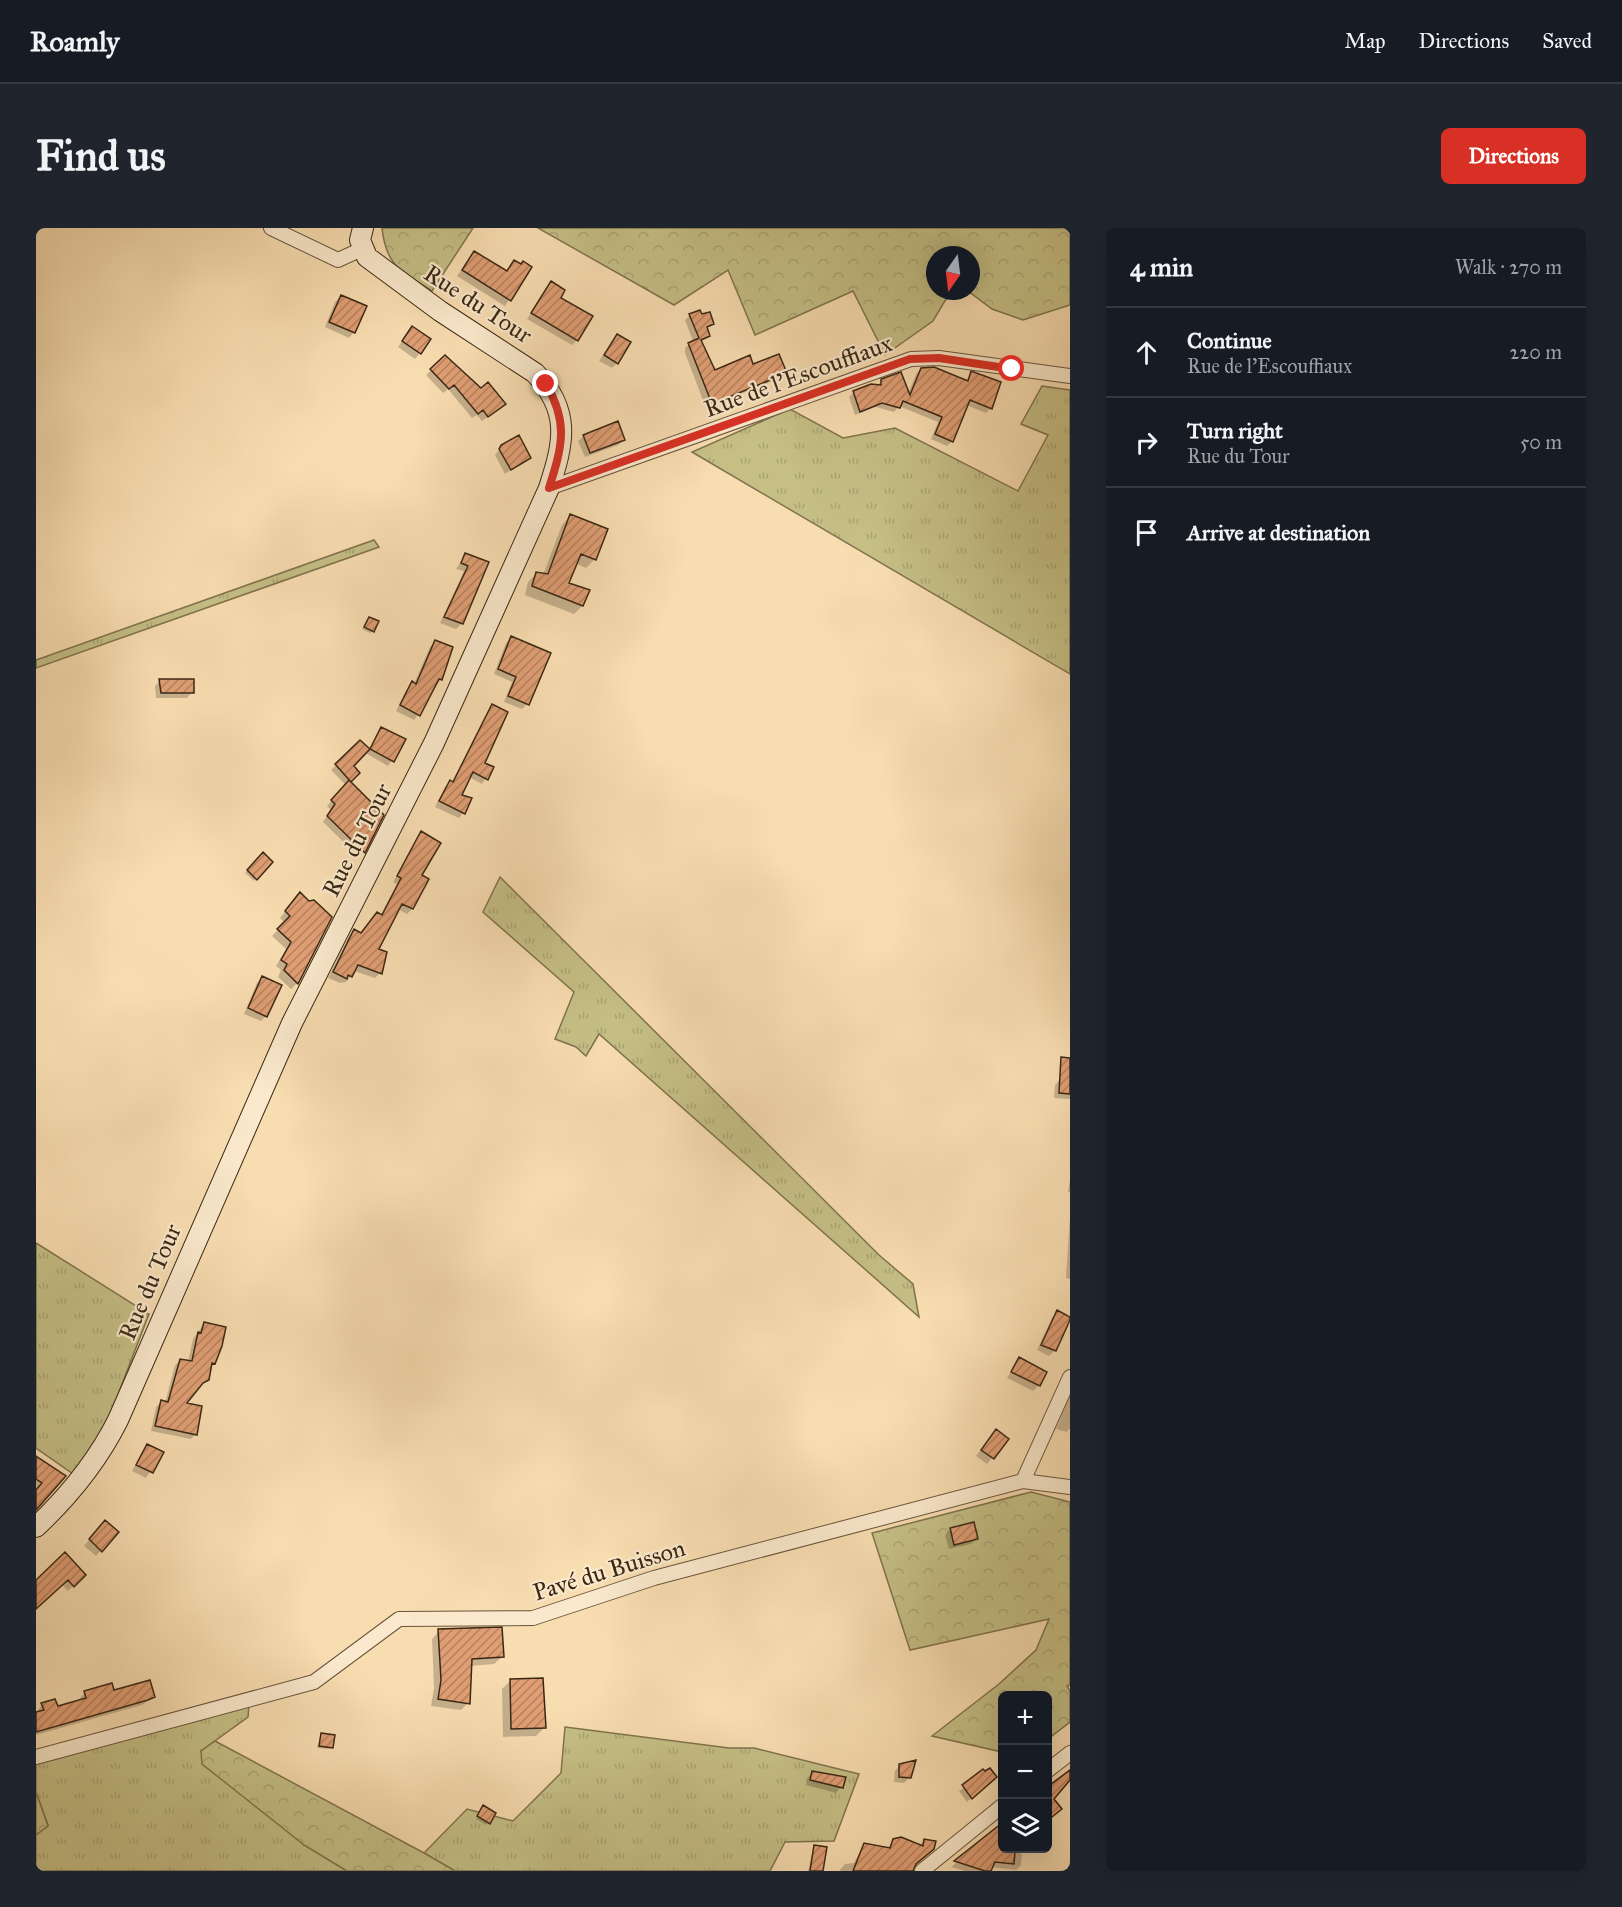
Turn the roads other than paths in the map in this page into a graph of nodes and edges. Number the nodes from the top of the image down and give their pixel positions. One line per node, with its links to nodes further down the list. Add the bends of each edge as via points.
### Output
1 (271, 228): 3 (street, via 338,260)
2 (363, 228): 3 (street)
3 (362, 249): 5 (street, Rue du Tour, via 388,274 536,373 546,384 561,415 563,430)
4 (1070, 376): 5 (street, Rue de l'Escouffiaux, via 939,358 910,359)
5 (549, 488): 9 (street, Rue du Tour, via 429,753 287,1032 118,1420 87,1472)
6 (1070, 1377): 7 (street)
7 (1023, 1481): 8 (street, Pavé du Buisson); 11 (street, Pavé du Buisson, via 654,1578 533,1618 399,1619 314,1682)
8 (1070, 1488)
9 (36, 1527)
10 (1070, 1753): 12 (street)
11 (36, 1756)
12 (1052, 1767)
13 (998, 1809): 14 (street)
14 (922, 1871)

